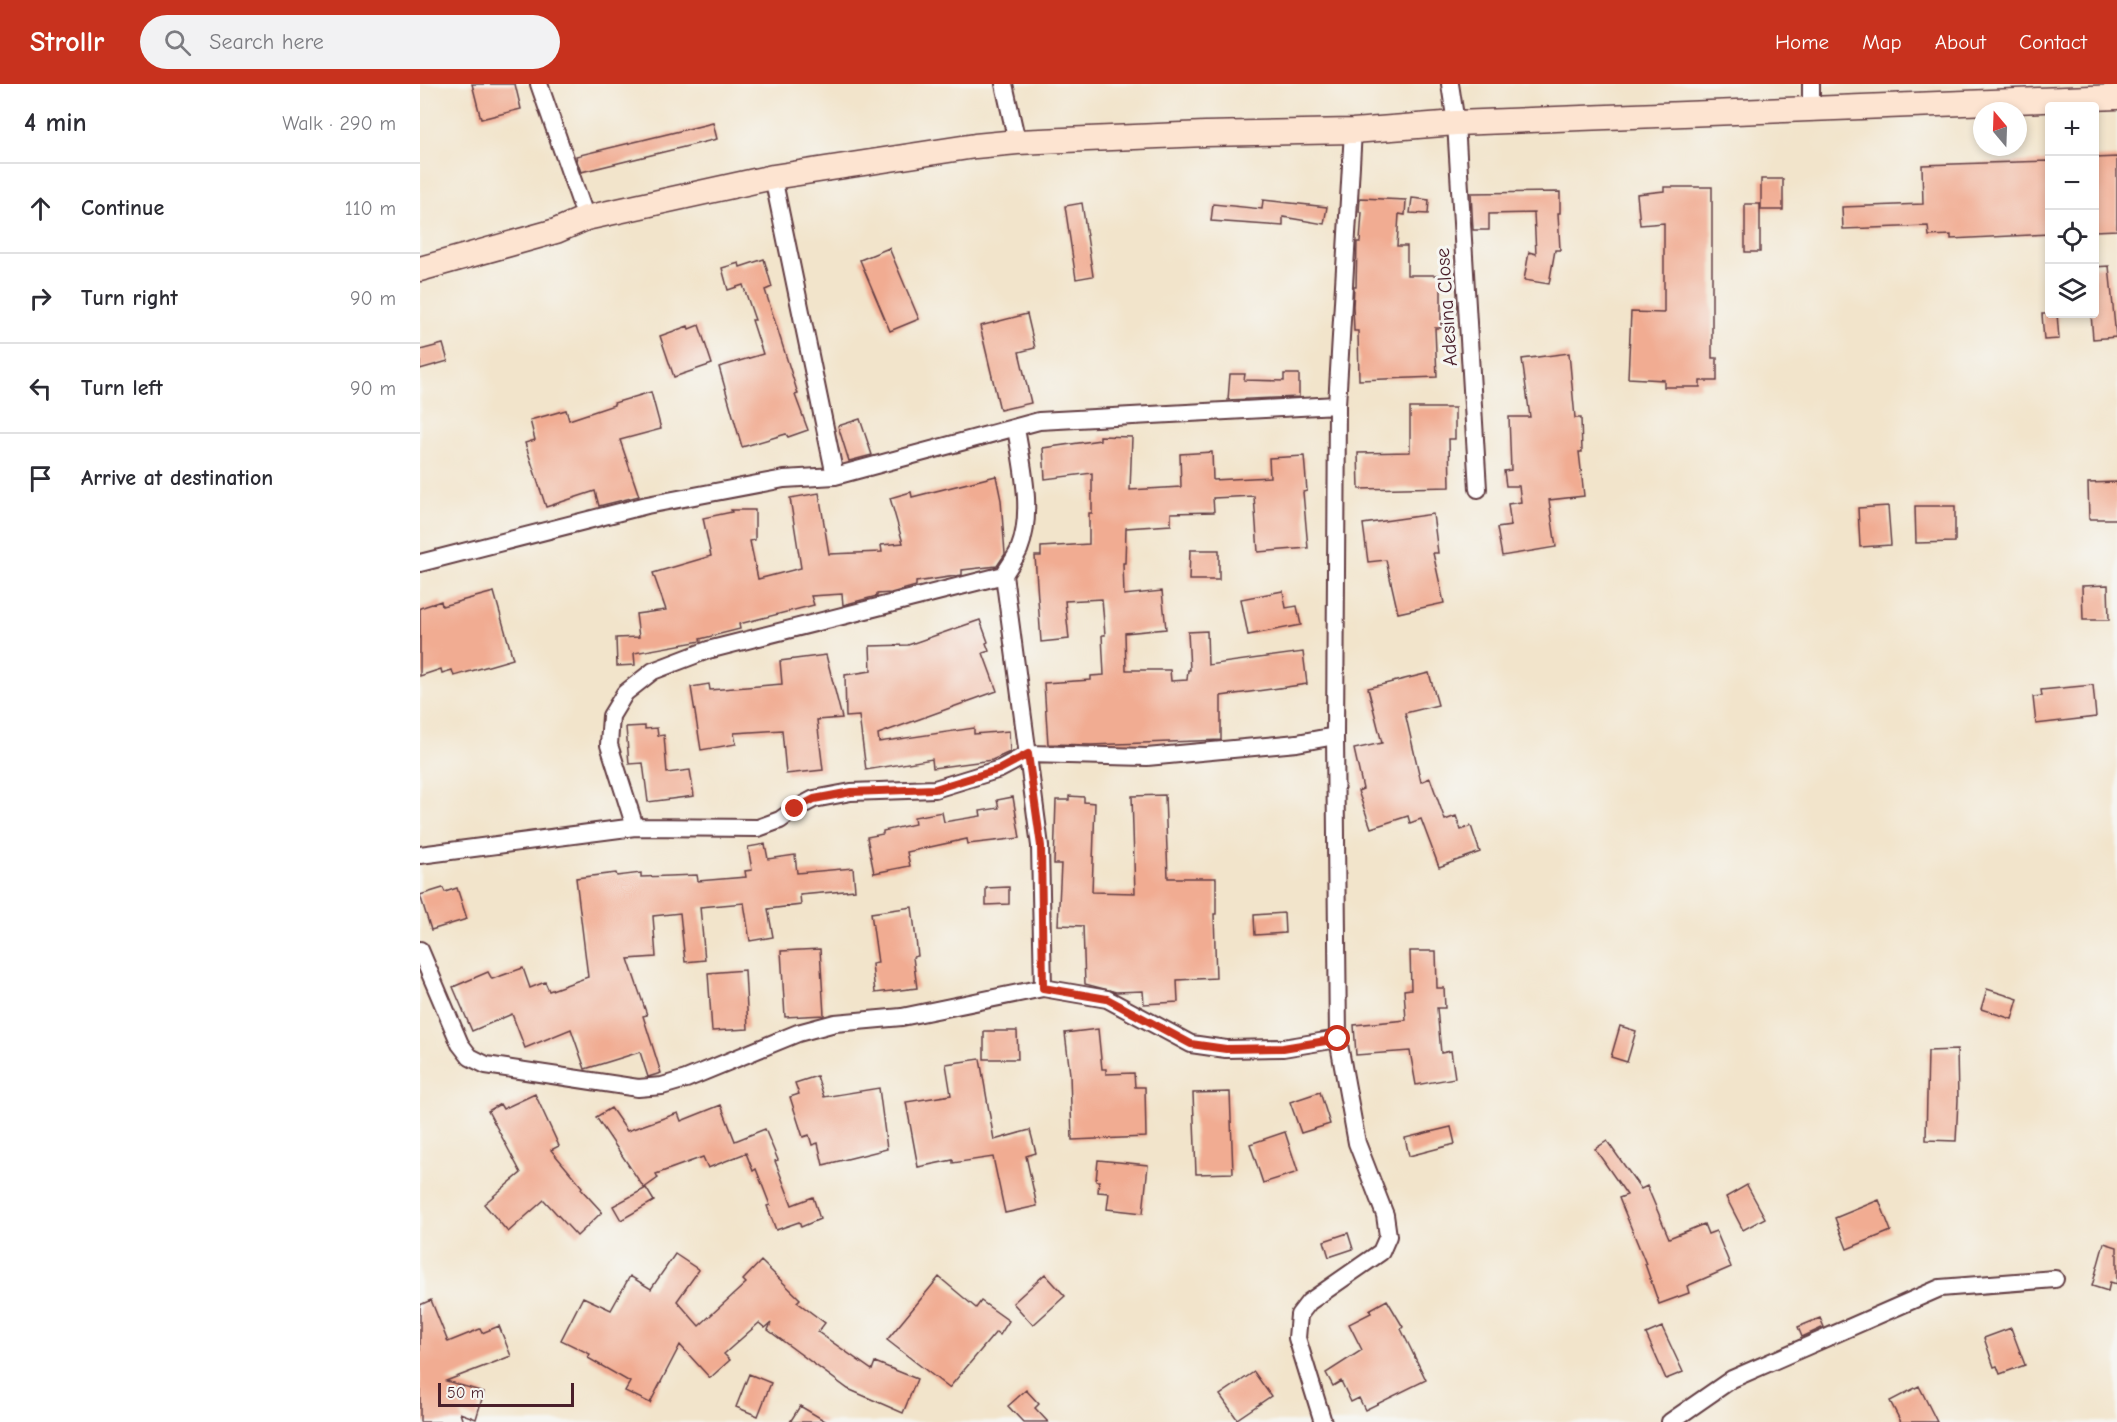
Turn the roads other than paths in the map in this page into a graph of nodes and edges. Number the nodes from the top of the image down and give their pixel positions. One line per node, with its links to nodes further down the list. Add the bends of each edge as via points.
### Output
1 (539, 84): 11 (street)
2 (1004, 84): 9 (street)
3 (1450, 84): 7 (street, Adesina Close)
4 (1811, 84): 6 (street)
5 (2117, 97): 6 (main road)
6 (1811, 109): 7 (main road)
7 (1456, 123): 8 (main road); 16 (street, Adesina Close)
8 (1353, 130): 9 (main road); 13 (street)
9 (1017, 142): 10 (main road)
10 (773, 177): 11 (main road); 15 (street)
11 (586, 218): 12 (main road, via 556,231)
12 (420, 269)
13 (1337, 405): 14 (street, via 1040,421); 19 (street)
14 (1016, 428): 15 (street); 18 (street, via 1025,481 1025,527 1018,551)
15 (835, 476): 17 (street, via 784,479 647,505)
16 (1478, 489)
17 (420, 563)
18 (1004, 575): 20 (street); 21 (street, via 708,650 653,671 625,693 611,716 609,746)
19 (1335, 736): 20 (street, via 1147,757); 25 (street)
20 (1028, 754): 21 (street, via 1000,769 935,789 851,792 814,799 780,820 758,828); 24 (street, via 1041,846)
21 (635, 827): 22 (street)
22 (420, 855)
23 (420, 950): 24 (street, via 460,1044 470,1057 486,1065 638,1088 662,1086 798,1033 835,1023 902,1017)
24 (1043, 988): 25 (street, via 1107,999 1191,1044 1226,1049 1283,1048)
25 (1338, 1039): 27 (street, via 1357,1143 1385,1215 1388,1236 1381,1252 1309,1302 1299,1315 1297,1338)
26 (2055, 1279): 28 (street, via 1940,1288 1732,1379)
27 (1323, 1422)
28 (1670, 1422)

